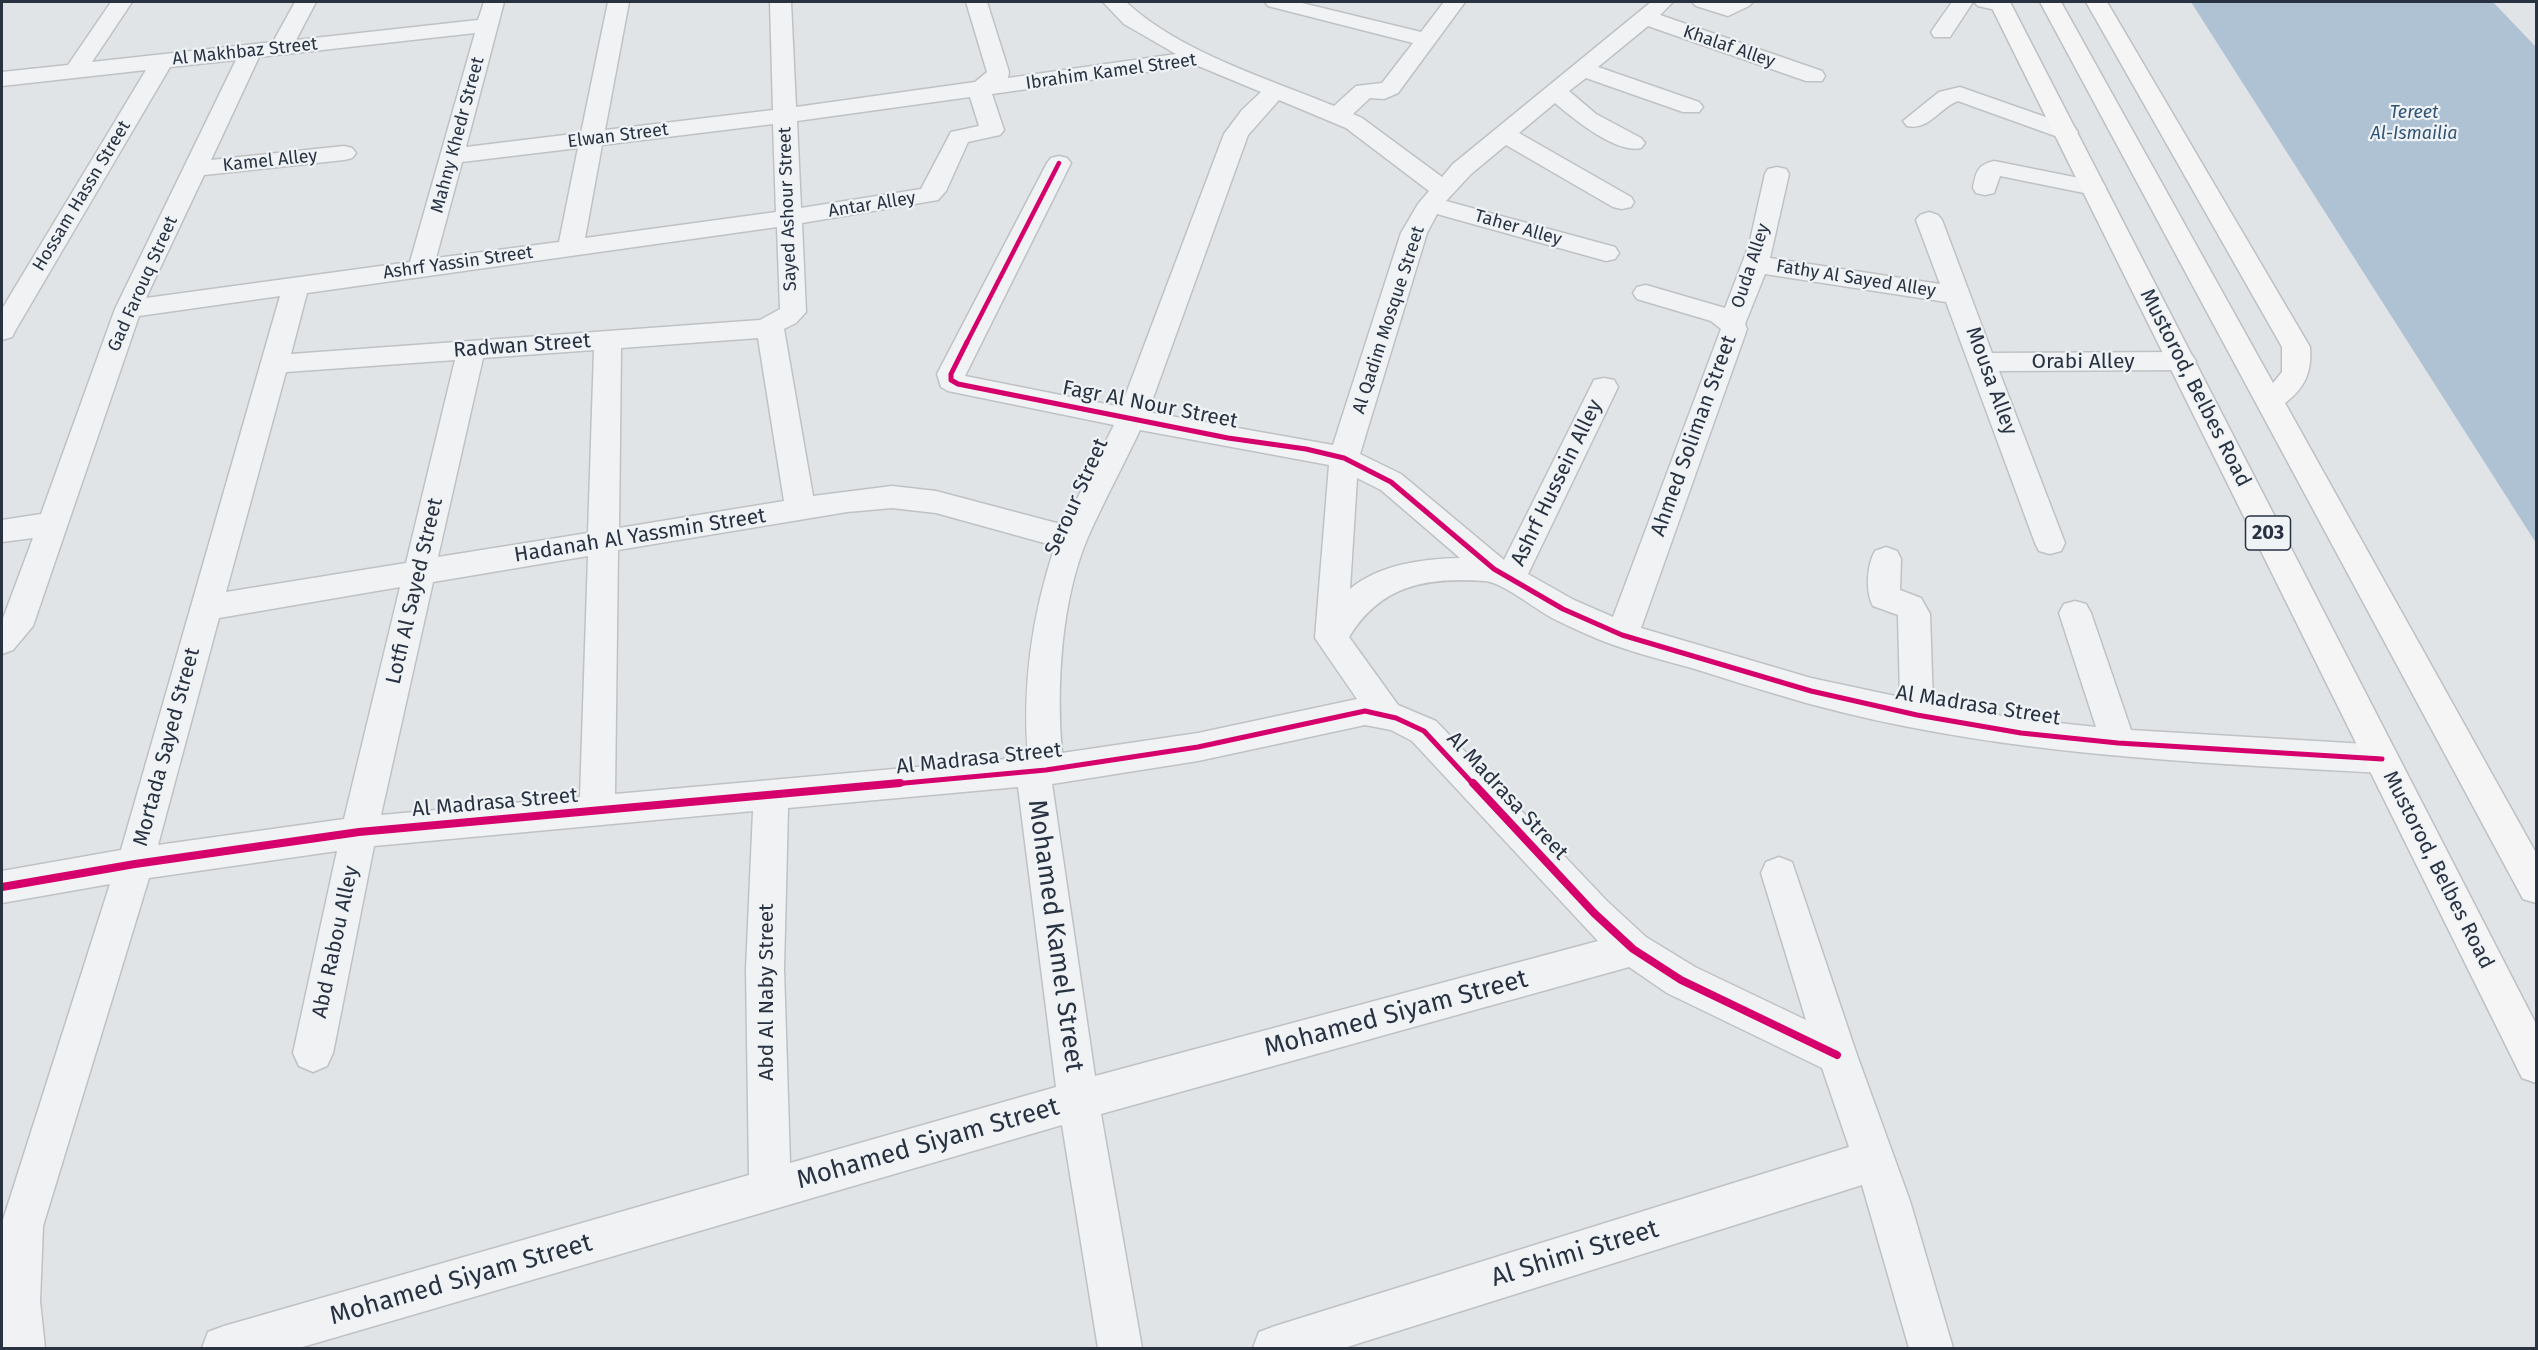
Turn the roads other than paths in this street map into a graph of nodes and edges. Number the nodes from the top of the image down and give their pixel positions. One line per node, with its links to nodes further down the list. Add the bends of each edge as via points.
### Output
1 (121, 2): 26 (street)
2 (305, 2): 20 (street)
3 (494, 2): 17 (street, Mahny Khedr Street)
4 (618, 2): 39 (street)
5 (780, 2): 35 (street, Sayed Ashour Street)
6 (976, 2): 30 (street, via 999,75)
7 (1114, 2): 23 (street, via 1132,19)
8 (1275, 2): 19 (street)
9 (1455, 2): 19 (street)
10 (1703, 2): 11 (street, via 1724,10)
11 (1742, 2)
12 (1962, 2): 18 (street)
13 (2050, 2): 69 (main road)
14 (2097, 2): 69 (main road, via 2296,347 2298,368 2289,386)
15 (1995, 3): 37 (main road, Mustorod, Belbes Road / 203)
16 (1645, 17): 22 (street); 25 (street, Al Qadim Mosque Street); 27 (street, Khalaf Alley)
17 (488, 25): 20 (street, Al Makhbaz Street); 42 (street, Mahny Khedr Street)
18 (1942, 32)
19 (1426, 40): 34 (street, via 1390,88 1384,92 1364,91)
20 (282, 48): 21 (street, Al Makhbaz Street)
21 (251, 51): 24 (street, Al Makhbaz Street); 44 (street, Gad Farouq Street)
22 (1691, 56)
23 (1198, 58): 30 (street, Ibrahim Kamel Street); 31 (street, Ibrahim Kamel Street)
24 (162, 61): 26 (street, Al Makhbaz Street); 62 (street, Hossam Hassn Street)
25 (1591, 62): 29 (street); 32 (street, Al Qadim Mosque Street); 33 (street)
26 (75, 71): 28 (street, Al Makhbaz Street)
27 (1814, 76)
28 (2, 79)
29 (1686, 84)
30 (979, 90): 35 (street, Ibrahim Kamel Street); 50 (street, Antar Alley, via 991,131 959,137 929,195)
31 (1275, 91): 34 (street, Ibrahim Kamel Street); 70 (street, Serour Street, via 1236,134)
32 (1556, 92): 38 (street, Al Qadim Mosque Street); 40 (street, via 1588,119)
33 (1691, 107)
34 (1338, 115): 48 (street, Ibrahim Kamel Street, via 1354,123)
35 (784, 116): 39 (street, Elwan Street); 50 (street, Sayed Ashour Street)
36 (1916, 121): 37 (street, via 1950,95 1960,94)
37 (2066, 132): 47 (main road, Mustorod, Belbes Road / 203)
38 (1504, 134): 48 (street, Al Qadim Mosque Street); 49 (street)
39 (592, 139): 42 (street, Elwan Street); 52 (street)
40 (1633, 143)
41 (344, 153): 44 (street, Kamel Alley)
42 (452, 156): 55 (street, Mahny Khedr Street)
43 (1059, 163): 70 (street, Fagr Al Nour Street, via 951,380)
44 (195, 169): 59 (street, Gad Farouq Street)
45 (1777, 174): 54 (street, Ouda Alley)
46 (1985, 188): 47 (street, via 1989,170 1994,168)
47 (2094, 188): 65 (main road, Mustorod, Belbes Road / 203)
48 (1436, 196): 53 (street, Taher Alley); 71 (street, Al Qadim Mosque Street, via 1414,233)
49 (1622, 202)
50 (789, 218): 52 (street, Ashrf Yassin Street); 61 (street, Sayed Ashour Street, via 793,312)
51 (1929, 219): 58 (street, Mousa Alley)
52 (571, 248): 55 (street, Ashrf Yassin Street)
53 (1606, 253)
54 (1755, 264): 58 (street, Fathy Al Sayed Alley); 60 (street, Ouda Alley)
55 (421, 268): 56 (street, Ashrf Yassin Street)
56 (296, 285): 59 (street, Ashrf Yassin Street); 67 (street, Mortada Sayed Street)
57 (1646, 293): 60 (street, Ahmed Soliman Street, via 1720,315)
58 (1958, 295): 66 (street, Mousa Alley)
59 (128, 309): 73 (street, Gad Farouq Street)
60 (1732, 323): 83 (street, Ahmed Soliman Street, via 1732,333)
61 (770, 328): 63 (street, Radwan Street); 72 (street)
62 (2, 331)
63 (608, 340): 64 (street, Radwan Street); 76 (street)
64 (471, 350): 67 (street, Radwan Street); 79 (street, Lotfi Al Sayed Street)
65 (2181, 361): 66 (street, Orabi Alley); 89 (main road, Mustorod, Belbes Road / 203)
66 (1985, 362): 77 (street, Mousa Alley)
67 (273, 364): 81 (street, Mortada Sayed Street)
68 (1604, 387): 80 (street, Ashrf Hussein Alley)
69 (2269, 400): 97 (main road)
70 (1131, 419): 71 (street, Fagr Al Nour Street); 75 (street, Serour Street)
71 (1344, 458): 80 (street, Al Madrasa Street, via 1391,482); 84 (street, Al Qadim Mosque Street)
72 (800, 509): 75 (street, Hadanah Al Yassmin Street, via 903,498 936,502); 76 (street, Hadanah Al Yassmin Street)
73 (52, 524): 74 (street); 85 (street, via 17,626)
74 (2, 531)
75 (1072, 539): 90 (street, Serour Street, via 1047,632)
76 (603, 542): 79 (street, Hadanah Al Yassmin Street); 92 (street)
77 (2050, 543)
78 (1886, 559): 87 (street, via 1884,597 1910,607 1914,614)
79 (419, 573): 81 (street, Hadanah Al Yassmin Street); 93 (street, Lotfi Al Sayed Street)
80 (1502, 573): 83 (street, Al Madrasa Street, via 1563,609); 84 (street, via 1413,575 1382,584 1356,602)
81 (206, 608): 94 (street, Mortada Sayed Street)
82 (2075, 613): 88 (street)
83 (1622, 634): 87 (street, Al Madrasa Street, via 1811,691)
84 (1331, 638): 86 (street)
85 (2, 641)
86 (1386, 714): 90 (street, Al Madrasa Street, via 1344,714 1198,747); 98 (street, Al Madrasa Street, via 1424,731 1594,912)
87 (1917, 715): 88 (street, Al Madrasa Street, via 2021,733)
88 (2118, 743): 89 (street, Al Madrasa Street)
89 (2382, 759): 101 (main road, Mustorod, Belbes Road / 203)
90 (1039, 770): 91 (street, Al Madrasa Street); 102 (street, Mohamed Kamel Street)
91 (771, 795): 92 (street, Al Madrasa Street); 104 (street, Abd Al Naby Street, via 765,969)
92 (597, 811): 93 (street, Al Madrasa Street)
93 (359, 832): 94 (street, Al Madrasa Street); 99 (street, Abd Rabou Alley)
94 (135, 864): 96 (street, Al Madrasa Street); 105 (street, Mortada Sayed Street, via 22,1226 18,1301)
95 (1779, 873): 100 (street)
96 (2, 887)
97 (2536, 887)
98 (1633, 948): 100 (street, Al Madrasa Street, via 1681,980); 102 (street, Mohamed Siyam Street)
99 (313, 1053)
100 (1837, 1054): 103 (street)
101 (2536, 1064)
102 (1078, 1100): 104 (street, Mohamed Siyam Street); 107 (street, Mohamed Kamel Street)
103 (1874, 1160): 108 (street, Al Shimi Street); 109 (street)
104 (770, 1190): 106 (street, Mohamed Siyam Street)
105 (23, 1348)
106 (224, 1348)
107 (1120, 1348)
108 (1275, 1348)
109 (1931, 1348)

